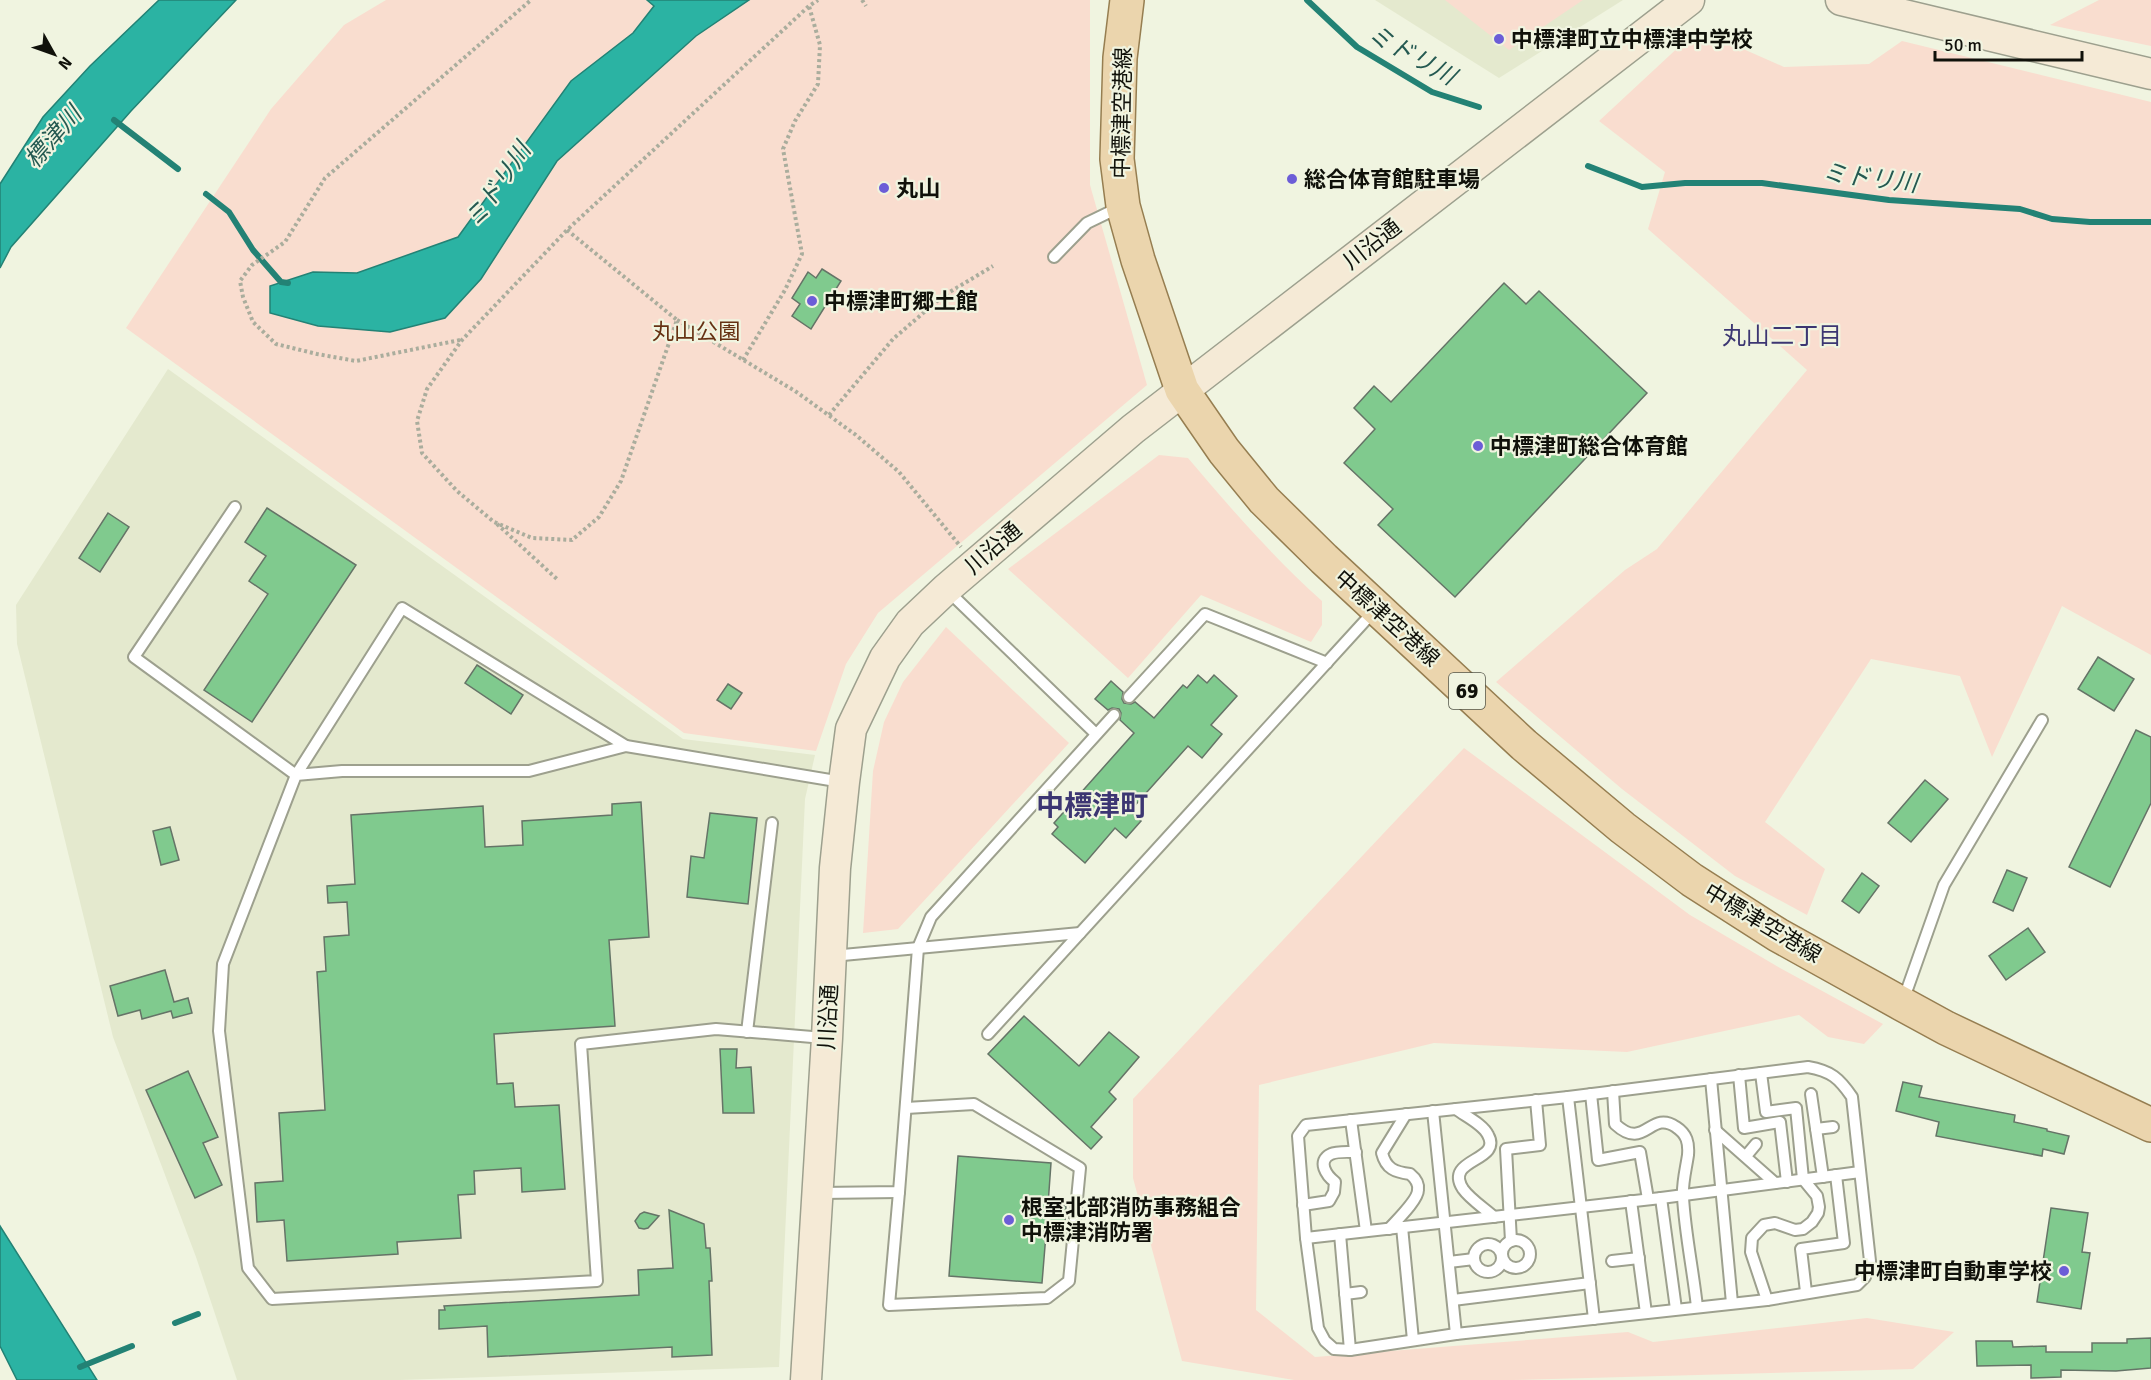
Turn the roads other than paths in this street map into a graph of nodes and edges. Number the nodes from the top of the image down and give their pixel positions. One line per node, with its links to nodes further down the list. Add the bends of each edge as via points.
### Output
1 (1127, 0): 5 (main road, 中標津空港線 / 69, via 1120,58 1117,159)
2 (1689, 0): 7 (street, 川沿通)
3 (1841, 0): 4 (street)
4 (2151, 74)
5 (1123, 206): 6 (lane, via 1087,223); 7 (main road, 中標津空港線 / 69)
6 (1054, 257)
7 (1182, 390): 9 (street, 川沿通); 10 (main road, 中標津空港線 / 69, via 1264,500)
8 (235, 507): 17 (lane, via 134,657)
9 (945, 589): 15 (lane); 18 (street, 川沿通, via 910,623 885,658 851,729)
10 (1376, 609): 11 (lane); 23 (main road, 中標津空港線 / 69, via 1524,745 1692,880)
11 (1327, 663): 12 (lane, via 1205,614); 20 (lane)
12 (1130, 697)
13 (1114, 715): 15 (lane)
14 (2042, 720): 23 (lane, via 1944,885)
15 (1096, 734): 21 (lane, via 932,917)
16 (626, 746): 17 (lane, via 529,771 342,771); 17 (lane, via 402,608); 18 (lane)
17 (296, 775): 24 (lane, via 223,964 220,1020 248,1268 272,1299 597,1281 581,1044 716,1029)
18 (844, 782): 22 (street, 川沿通)
19 (772, 823): 24 (lane)
20 (1080, 933): 21 (lane); 25 (lane)
21 (918, 948): 22 (lane); 35 (lane)
22 (830, 956): 26 (street, 川沿通)
23 (1902, 1004): 40 (main road, 中標津空港線 / 69)
24 (747, 1032): 26 (lane)
25 (988, 1034)
26 (827, 1038): 55 (street, 川沿通)
27 (1761, 1073): 28 (lane); 47 (lane, via 1808,1067 1823,1069 1836,1077 1852,1097); 50 (lane, via 1766,1112 1796,1108)
28 (1739, 1076): 29 (lane); 51 (lane, via 1744,1128 1780,1122)
29 (1711, 1079): 30 (lane); 43 (lane)
30 (1613, 1091): 31 (lane); 56 (lane, via 1615,1124 1623,1131 1643,1133 1662,1122 1679,1129 1687,1138)
31 (1591, 1094): 33 (lane); 58 (lane, via 1598,1160 1640,1152)
32 (1810, 1094): 42 (lane)
33 (1568, 1097): 34 (lane); 61 (lane)
34 (1536, 1100): 36 (lane); 62 (lane, via 1540,1145 1506,1149)
35 (906, 1108): 54 (lane); 54 (lane, via 974,1104 1080,1168 1069,1281 1047,1298 890,1305)
36 (1456, 1109): 37 (lane); 63 (lane, via 1489,1136 1487,1152 1460,1171 1460,1182 1464,1191)
37 (1433, 1111): 38 (lane); 64 (lane)
38 (1406, 1114): 39 (lane); 66 (lane, via 1382,1153 1389,1168 1410,1174 1419,1188)
39 (1351, 1120): 45 (lane); 60 (lane, via 1306,1125 1298,1136)
40 (2151, 1125)
41 (1833, 1127): 42 (lane)
42 (1816, 1129): 49 (lane)
43 (1715, 1130): 46 (lane); 53 (lane)
44 (1755, 1144): 46 (lane)
45 (1356, 1152): 60 (lane, via 1331,1153 1325,1159 1323,1167 1335,1182 1334,1192 1329,1201); 67 (lane)
46 (1746, 1156): 52 (lane)
47 (1860, 1172): 48 (lane); 78 (lane, via 1870,1261 1865,1277 1857,1285)
48 (1836, 1175): 49 (lane); 78 (lane, via 1844,1243 1802,1249)
49 (1823, 1177): 50 (lane)
50 (1803, 1179): 51 (lane); 81 (lane, via 1819,1201 1812,1222 1799,1230 1767,1224 1752,1238 1752,1256)
51 (1787, 1182): 52 (lane)
52 (1775, 1183): 53 (lane)
53 (1720, 1191): 56 (lane); 82 (lane)
54 (899, 1192): 55 (lane)
55 (816, 1193): 90 (street, 川沿通)
56 (1683, 1195): 57 (lane); 83 (lane)
57 (1661, 1198): 58 (lane); 84 (lane)
58 (1648, 1199): 59 (lane)
59 (1631, 1201): 61 (lane); 72 (lane)
60 (1303, 1205): 69 (lane)
61 (1581, 1207): 62 (lane); 76 (lane)
62 (1511, 1215): 63 (lane); 70 (lane)
63 (1494, 1217): 64 (lane)
64 (1446, 1222): 65 (lane); 75 (lane)
65 (1402, 1227): 66 (lane); 88 (lane)
66 (1389, 1229): 67 (lane)
67 (1366, 1231): 68 (lane)
68 (1340, 1234): 69 (lane); 79 (lane)
69 (1306, 1238): 89 (lane, via 1318,1328 1334,1349)
70 (1511, 1241): 71 (lane); 71 (lane, via 1526,1245 1530,1252 1526,1263 1512,1267)
71 (1502, 1257): 73 (lane, via 1499,1267 1489,1272 1479,1268); 73 (lane, via 1496,1246 1488,1244 1478,1249)
72 (1639, 1258): 74 (lane); 85 (lane)
73 (1474, 1259): 75 (lane)
74 (1612, 1261)
75 (1449, 1262): 80 (lane)
76 (1590, 1283): 80 (lane); 86 (lane)
77 (1361, 1292): 79 (lane)
78 (1806, 1292): 81 (lane)
79 (1345, 1294): 89 (lane)
80 (1453, 1299): 87 (lane)
81 (1767, 1300): 82 (lane)
82 (1732, 1303): 83 (lane)
83 (1697, 1307): 84 (lane)
84 (1676, 1310): 85 (lane)
85 (1646, 1313): 86 (lane)
86 (1594, 1319): 87 (lane)
87 (1456, 1334): 88 (lane)
88 (1413, 1340): 89 (lane)
89 (1350, 1350)
90 (806, 1380)

